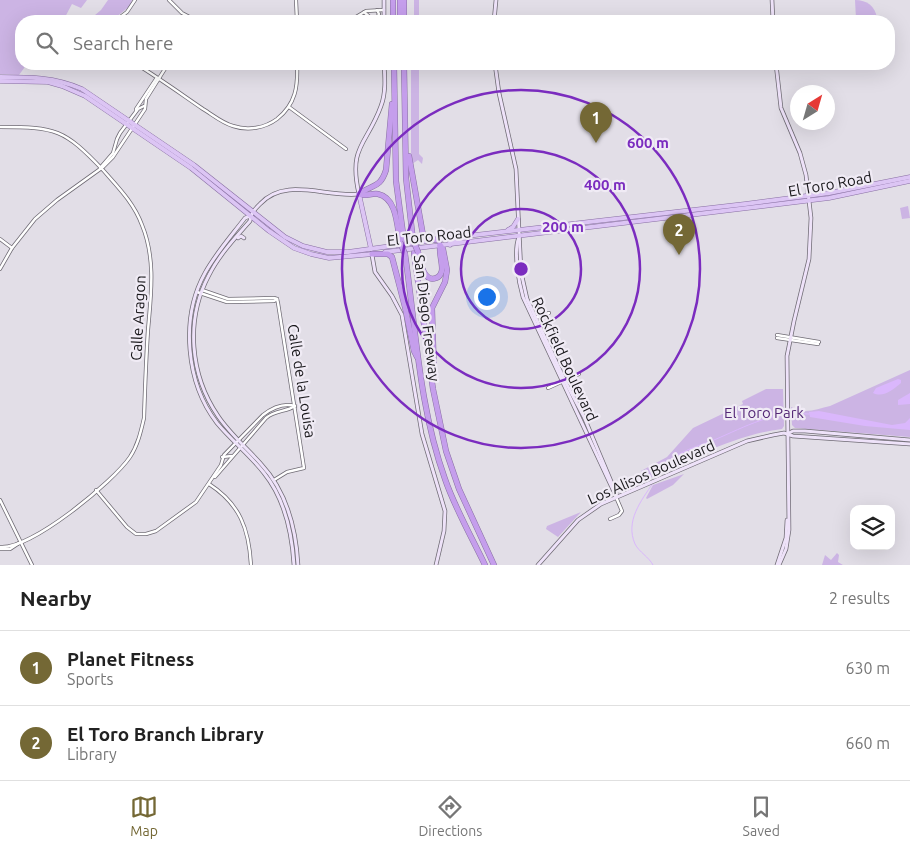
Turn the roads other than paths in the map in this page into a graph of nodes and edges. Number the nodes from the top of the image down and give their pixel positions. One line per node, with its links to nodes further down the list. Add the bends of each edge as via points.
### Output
1 (135, 0): 12 (street)
2 (169, 0): 13 (street)
3 (296, 0): 14 (street)
4 (384, 0): 10 (main road)
5 (396, 0): 19 (highway)
6 (404, 0): 20 (highway)
7 (496, 0): 21 (main road)
8 (772, 0): 22 (main road)
9 (376, 10): 10 (street); 11 (street); 17 (street)
10 (384, 10): 18 (main road)
11 (364, 12): 15 (street); 16 (street)
12 (123, 15)
13 (185, 15)
14 (297, 15)
15 (359, 15)
16 (367, 15)
17 (378, 15)
18 (384, 15)
19 (397, 15)
20 (400, 15)
21 (495, 15)
22 (773, 15)
23 (146, 70): 32 (street)
24 (164, 70): 32 (street)
25 (297, 70): 36 (street, via 296,90)
26 (384, 70): 52 (main road, via 382,102 355,162)
27 (396, 70): 34 (highway, San Diego Freeway)
28 (404, 70): 43 (highway, San Diego Freeway)
29 (496, 70): 60 (main road, via 516,163)
30 (777, 70): 53 (main road, via 781,108 802,158)
31 (0, 77): 40 (main road, El Toro Road, via 48,78 64,82 88,92)
32 (159, 78): 35 (street); 36 (street, via 223,122 236,127 256,128 268,124); 37 (street)
33 (0, 81): 40 (main road, El Toro Road, via 35,81 62,86)
34 (394, 96): 52 (highway, via 384,177 376,186); 69 (highway, San Diego Freeway, via 396,181)
35 (145, 106): 37 (street); 39 (street)
36 (289, 107): 47 (street)
37 (136, 111): 38 (street)
38 (132, 116): 39 (street); 40 (street)
39 (137, 120): 41 (street)
40 (128, 122): 41 (main road, El Toro Road); 44 (street)
41 (133, 125): 45 (street); 57 (main road, El Toro Road, via 194,165); 58 (main road, El Toro Road)
42 (0, 127): 48 (street, Calle Aragon, via 41,128 56,132 78,145)
43 (405, 128): 70 (highway, via 421,230 426,238); 75 (highway, San Diego Freeway, bridge, via 406,178)
44 (123, 129): 45 (street); 46 (street)
45 (126, 137): 46 (street, via 121,143); 48 (street, via 113,157)
46 (116, 143): 48 (street, via 113,153)
47 (346, 149)
48 (100, 168): 73 (street, via 42,213); 100 (street, Calle Aragon, via 136,211 146,237 152,272 141,431 126,463)
49 (910, 177): 51 (main road, El Toro Road)
50 (910, 181): 51 (main road, El Toro Road)
51 (850, 191): 53 (main road, El Toro Road); 54 (main road, El Toro Road)
52 (359, 194): 57 (main road, via 285,190 270,196); 69 (highway, via 381,195 390,202); 74 (main road)
53 (809, 195): 54 (main road); 55 (main road, El Toro Road)
54 (810, 200): 55 (main road, El Toro Road); 81 (main road, via 810,251)
55 (745, 206): 56 (main road, El Toro Road); 59 (main road, El Toro Road)
56 (680, 211): 59 (main road); 61 (main road, El Toro Road)
57 (253, 212): 58 (main road); 74 (main road, El Toro Road, via 285,237 308,248 338,253)
58 (250, 216): 63 (main road); 74 (main road, El Toro Road, via 284,242 307,253 329,258); 77 (main road, via 219,250 205,273)
59 (680, 217): 62 (main road, El Toro Road)
60 (518, 219): 64 (main road); 65 (main road, via 512,228)
61 (594, 221): 62 (main road); 64 (main road, El Toro Road)
62 (594, 226): 67 (main road, El Toro Road)
63 (241, 231): 71 (main road); 71 (main road, via 245,238 239,236)
64 (519, 231): 65 (main road, El Toro Road); 67 (main road, Rockfield Boulevard)
65 (502, 232): 66 (main road, El Toro Road)
66 (465, 236): 70 (main road, El Toro Road); 72 (main road, via 450,242)
67 (519, 236): 72 (main road, El Toro Road); 79 (main road, Rockfield Boulevard, via 523,286)
68 (0, 239): 73 (street)
69 (402, 241): 83 (highway, San Diego Freeway, bridge)
70 (440, 242): 72 (main road, El Toro Road); 74 (main road, El Toro Road); 75 (highway, via 442,270 435,278 424,274); 87 (highway, via 447,270 445,282 432,308)
71 (232, 243): 77 (main road)
72 (450, 245)
73 (12, 248): 76 (street)
74 (371, 252): 83 (highway, via 392,257); 111 (main road, via 375,272 402,315 422,434 445,511)
75 (416, 252): 87 (highway, San Diego Freeway)
76 (0, 269)
77 (200, 291): 88 (street, Calle de la Louisa, via 230,302 277,299); 90 (main road, via 194,326 195,361 203,390 217,415); 92 (main road, via 192,312 189,342 193,368 208,409)
78 (549, 313): 79 (street)
79 (534, 319): 85 (main road, Rockfield Boulevard)
80 (777, 337): 81 (street)
81 (790, 339): 82 (street); 89 (main road, via 787,356)
82 (819, 343)
83 (419, 361): 112 (highway, San Diego Freeway, via 431,432 445,480)
84 (579, 374): 85 (street)
85 (564, 381): 86 (street); 101 (main road, Rockfield Boulevard)
86 (548, 388)
87 (433, 389): 113 (highway, San Diego Freeway, via 446,451 468,510)
88 (295, 406): 90 (street, via 280,406 268,411); 93 (street, via 270,414); 98 (street, Calle de la Louisa, via 304,468 287,472)
89 (788, 434): 91 (main road, Los Alisos Boulevard); 101 (main road, Los Alisos Boulevard, via 747,441); 114 (main road, via 786,538)
90 (238, 440): 92 (street); 93 (main road)
91 (910, 442)
92 (235, 443): 94 (main road); 96 (street)
93 (242, 444): 94 (street); 98 (main road)
94 (239, 447): 95 (street); 109 (main road, via 264,473 280,500 289,525)
95 (232, 456): 96 (street); 97 (street)
96 (222, 457): 97 (street, via 221,465)
97 (212, 478): 99 (street)
98 (274, 480): 110 (main road, via 291,516)
99 (209, 484): 100 (street, via 192,506 146,534 136,534 127,527); 108 (street, via 228,498 239,514)
100 (96, 490): 104 (street, Calle Aragon, via 56,524)
101 (616, 497): 103 (street, Rockfield Boulevard, via 622,511); 106 (main road, Los Alisos Boulevard, via 581,517)
102 (0, 500): 104 (street)
103 (610, 519)
104 (20, 542): 105 (street, Calle Aragon, via 10,548); 107 (street)
105 (0, 548)
106 (538, 564)
107 (32, 565)
108 (251, 565)
109 (294, 565)
110 (298, 565)
111 (436, 565)
112 (485, 565)
113 (494, 565)
114 (778, 565)

